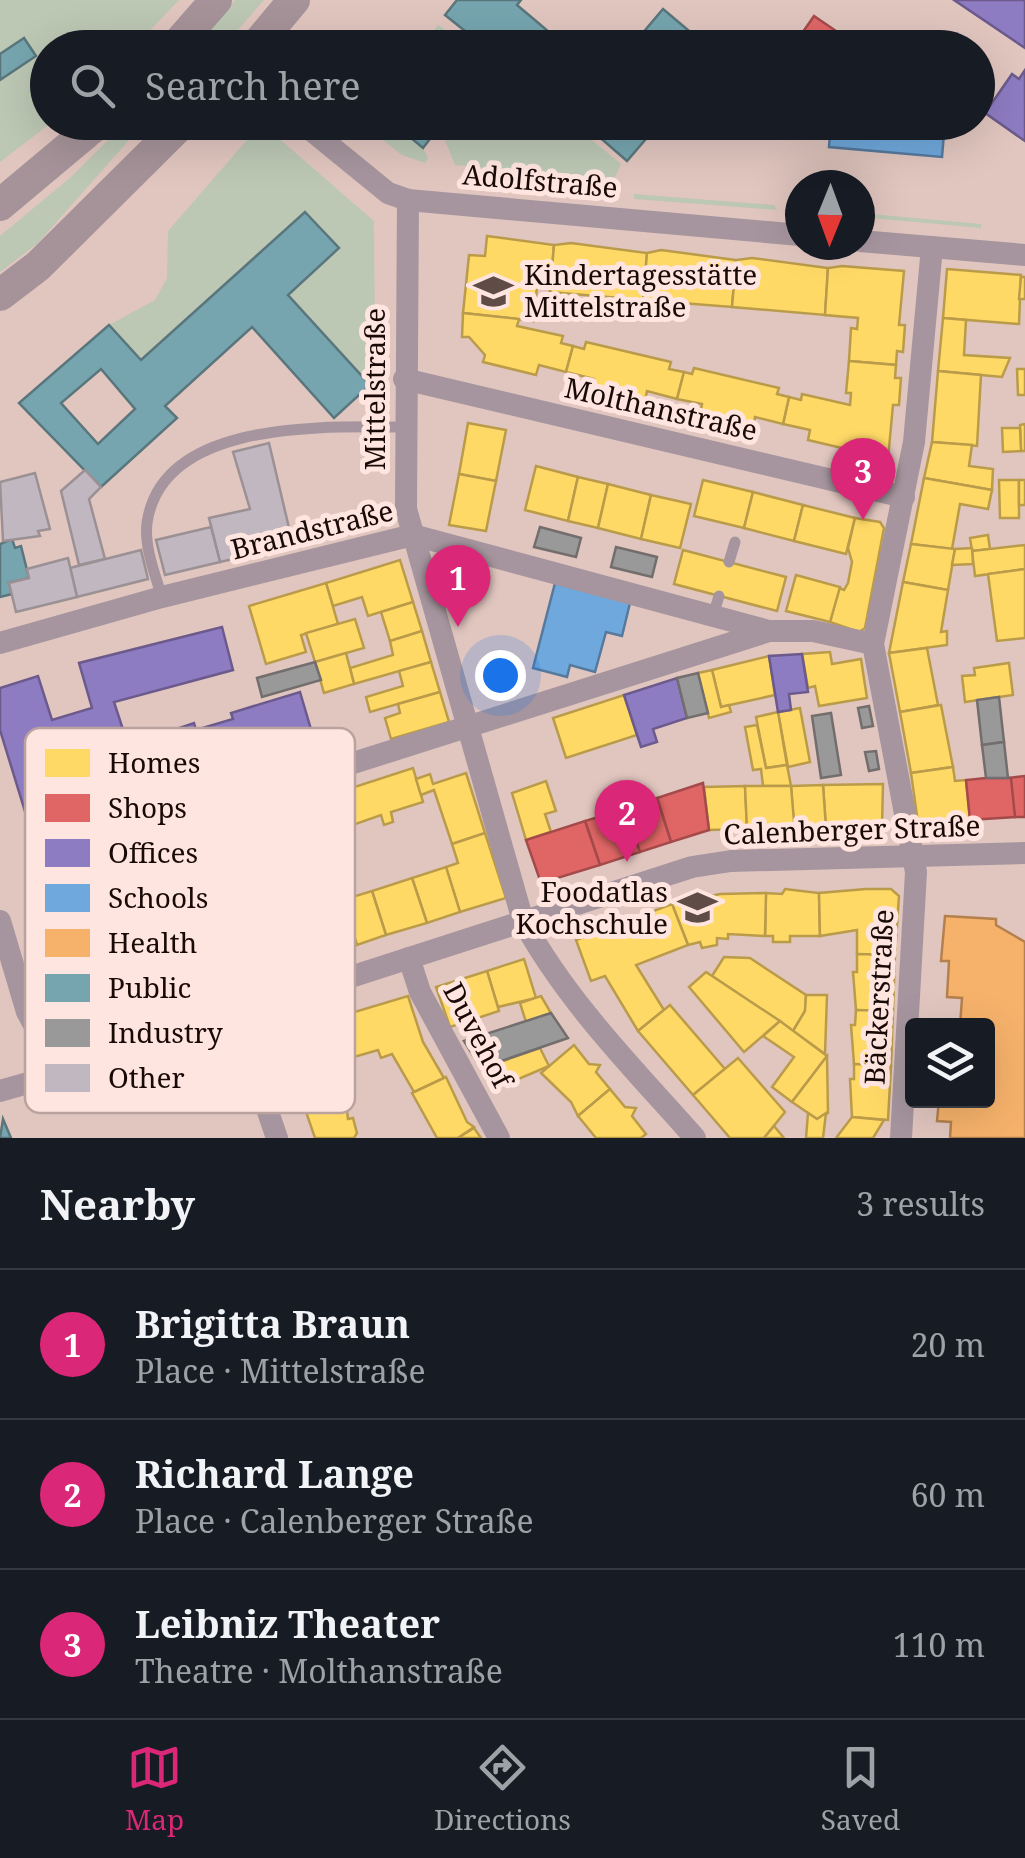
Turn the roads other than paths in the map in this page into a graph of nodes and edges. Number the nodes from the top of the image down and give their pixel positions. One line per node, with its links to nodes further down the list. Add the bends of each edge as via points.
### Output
1 (216, 0): 3 (main road)
2 (294, 0): 4 (main road)
3 (190, 30)
4 (269, 30)
5 (78, 140): 9 (main road)
6 (165, 140): 14 (main road)
7 (323, 140): 8 (street, Adolfstraße, via 388,194)
8 (408, 200): 10 (street, Adolfstraße); 15 (street, Mittelstraße)
9 (0, 205)
10 (785, 234)
11 (875, 241): 12 (street)
12 (932, 247): 13 (street); 17 (street)
13 (1025, 255)
14 (0, 295)
15 (404, 379): 16 (street, Mittelstraße); 17 (street, Molthanstraße)
16 (405, 427): 18 (street, Mittelstraße, via 406,508); 21 (lane, via 266,434 208,448 181,464 156,498 146,526)
17 (904, 497): 24 (street)
18 (414, 536): 21 (street, Brandstraße); 22 (street, Brandstraße, via 716,606); 25 (street, Mittelstraße)
19 (735, 542): 20 (lane)
20 (729, 562)
21 (162, 598): 23 (street, Brandstraße)
22 (770, 631): 24 (street, Brandstraße, via 814,631); 25 (street)
23 (0, 643)
24 (874, 644): 28 (street, Bäckerstraße)
25 (466, 724): 26 (street); 30 (street, Mittelstraße)
26 (355, 760)
27 (1025, 853): 28 (street, Calenberger Straße)
28 (914, 859): 30 (street, Calenberger Straße, via 692,867); 40 (street, Bäckerstraße)
29 (0, 921): 33 (street)
30 (523, 921): 31 (street, Calenberger Straße); 39 (street, Mittelstraße, via 590,1020)
31 (409, 958): 32 (street, Calenberger Straße); 38 (street, Duvehof, via 420,992)
32 (355, 975)
33 (25, 1005)
34 (25, 1084): 35 (street, Calenberger Straße)
35 (0, 1091)
36 (268, 1113): 37 (street)
37 (277, 1138)
38 (499, 1138)
39 (695, 1138)
40 (901, 1138)

